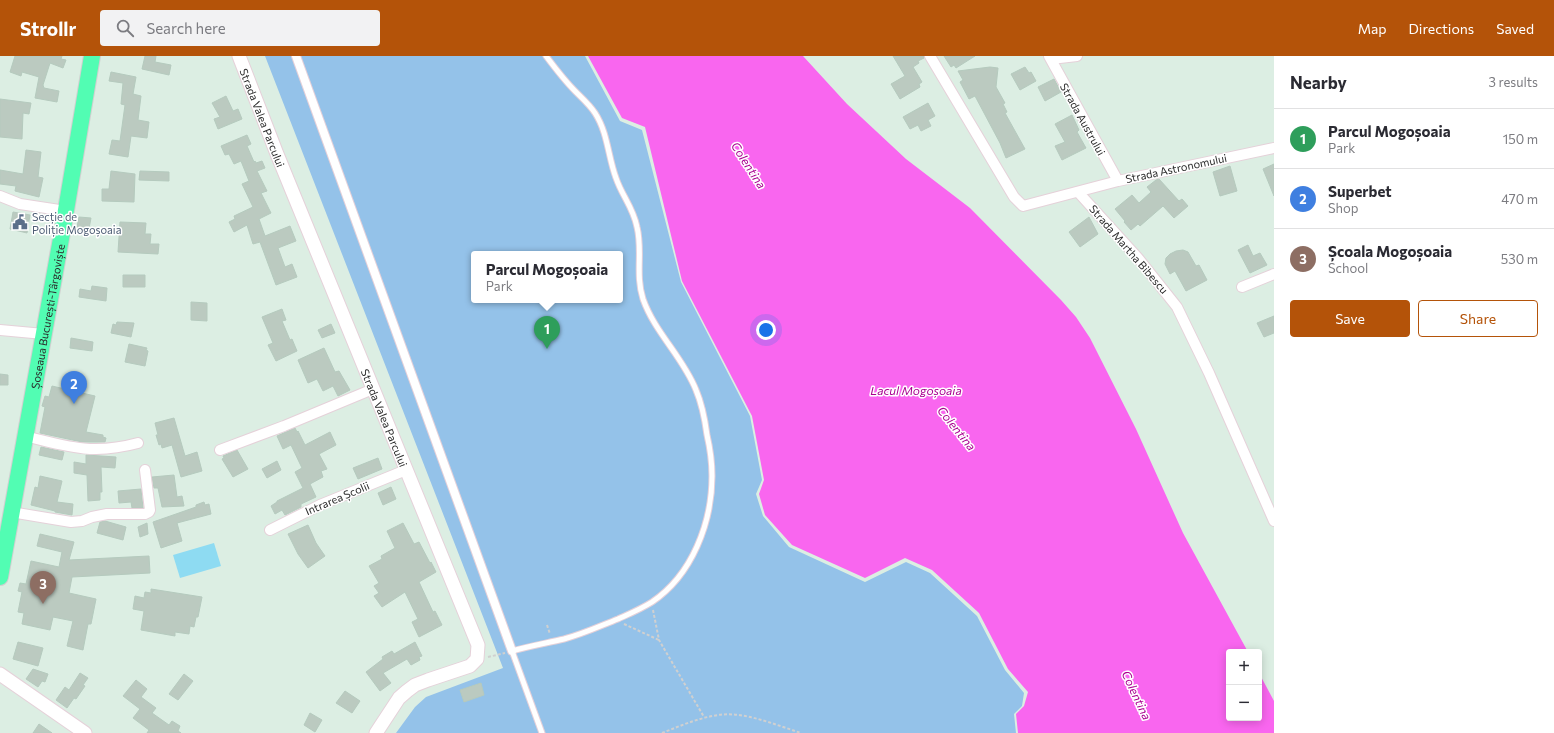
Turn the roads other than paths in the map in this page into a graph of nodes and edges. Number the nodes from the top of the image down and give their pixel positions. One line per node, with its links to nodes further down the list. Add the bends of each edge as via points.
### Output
1 (92, 56): 12 (main road, Șoseaua București-Târgoviște)
2 (239, 56): 17 (street, Strada Valea Parcului)
3 (296, 56): 27 (street)
4 (546, 56): 27 (lane, via 596,114 603,128 616,180 633,210 638,228 639,285 643,299 659,331 686,369 697,391 704,415 712,476 711,498 697,548 669,588 652,602 615,620 565,639)
5 (930, 56): 10 (street, via 1017,202 1026,206)
6 (1077, 56): 7 (street)
7 (1050, 58): 9 (street, Strada Austrului)
8 (1274, 148): 9 (street, Strada Astronomului)
9 (1118, 181): 10 (street, Strada Astronomului)
10 (1078, 192): 24 (street, Strada Martha Bibescu, via 1138,258 1177,307)
11 (0, 196): 12 (street, via 20,204)
12 (66, 211): 16 (main road, Șoseaua București-Târgoviște)
13 (1274, 274): 14 (street)
14 (1242, 287)
15 (0, 330): 16 (street)
16 (44, 334): 18 (main road, Șoseaua București-Târgoviște)
17 (372, 389): 20 (street); 22 (street, Strada Valea Parcului)
18 (25, 436): 19 (street, via 70,447 96,450); 23 (main road, Șoseaua București-Târgoviște)
19 (138, 443)
20 (220, 450)
21 (145, 470): 23 (street, via 150,510 144,514 107,514 71,522)
22 (406, 470): 25 (street, Intrarea Școlii, via 320,505); 30 (street, Strada Valea Parcului, via 478,645 477,659 470,666 415,685 406,691)
23 (11, 512): 26 (main road, Șoseaua București-Târgoviște)
24 (1274, 521)
25 (270, 530)
26 (0, 577)
27 (512, 650): 31 (lane)
28 (0, 674): 29 (street)
29 (85, 733)
30 (376, 733)
31 (542, 733)

